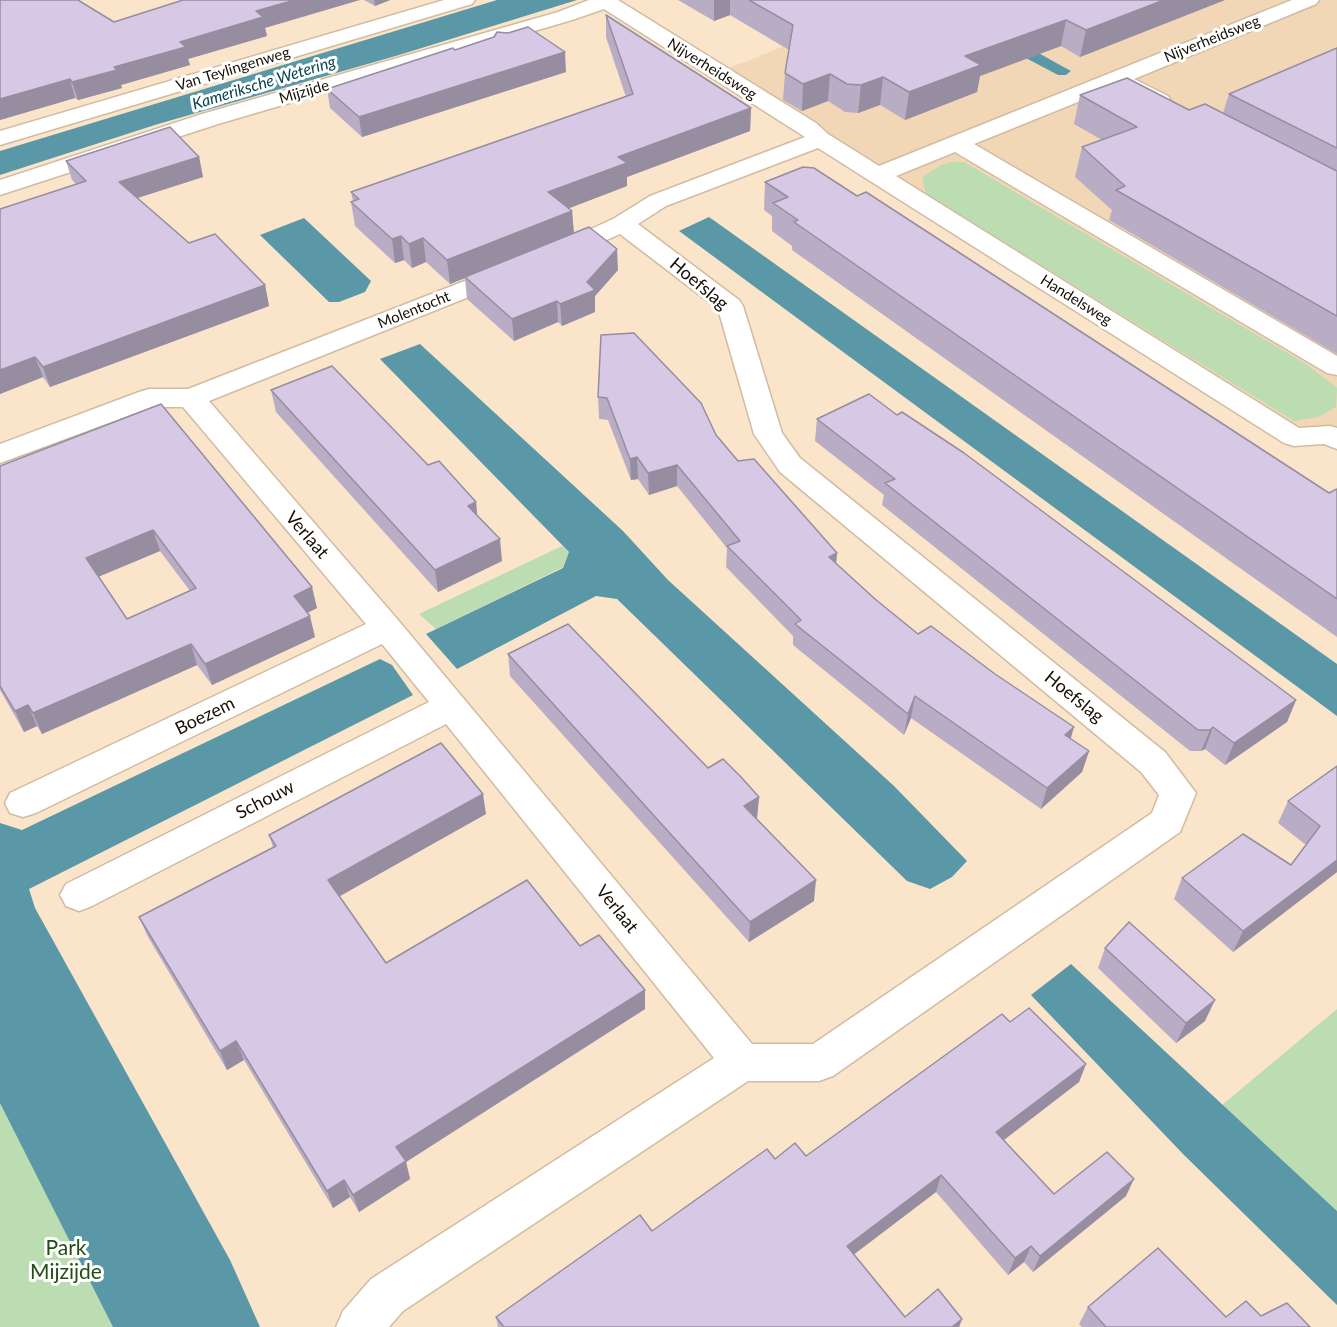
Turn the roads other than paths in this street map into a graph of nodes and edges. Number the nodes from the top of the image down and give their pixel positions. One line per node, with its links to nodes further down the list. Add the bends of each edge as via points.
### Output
1 (465, 0): 6 (street, Van Teylingenweg)
2 (606, 0): 7 (street, Nijverheidsweg); 10 (street, Mijzijde, via 565,16 210,119)
3 (1308, 0): 4 (street, Nijverheidsweg)
4 (1116, 79): 5 (street); 8 (street, Nijverheidsweg)
5 (1179, 111)
6 (0, 138)
7 (820, 139): 9 (street, Handelsweg); 11 (street, Molentocht, via 658,201)
8 (956, 143): 9 (street, Nijverheidsweg); 12 (street)
9 (878, 175): 14 (street, Handelsweg, via 1294,437)
10 (0, 188)
11 (622, 224): 13 (street, Molentocht, via 531,264); 20 (street, Hoefslag, via 730,306 768,434 790,465 1153,762 1178,793 1167,822 819,1063)
12 (1337, 367)
13 (191, 398): 15 (street, Molentocht, via 149,398); 16 (street, Verlaat)
14 (1335, 436)
15 (0, 454)
16 (387, 628): 17 (street, Verlaat); 18 (street, Boezem)
17 (450, 706): 19 (street, Schouw); 20 (street, Verlaat)
18 (23, 803)
19 (79, 895)
20 (742, 1062): 21 (street, via 387,1295)
21 (359, 1327)

